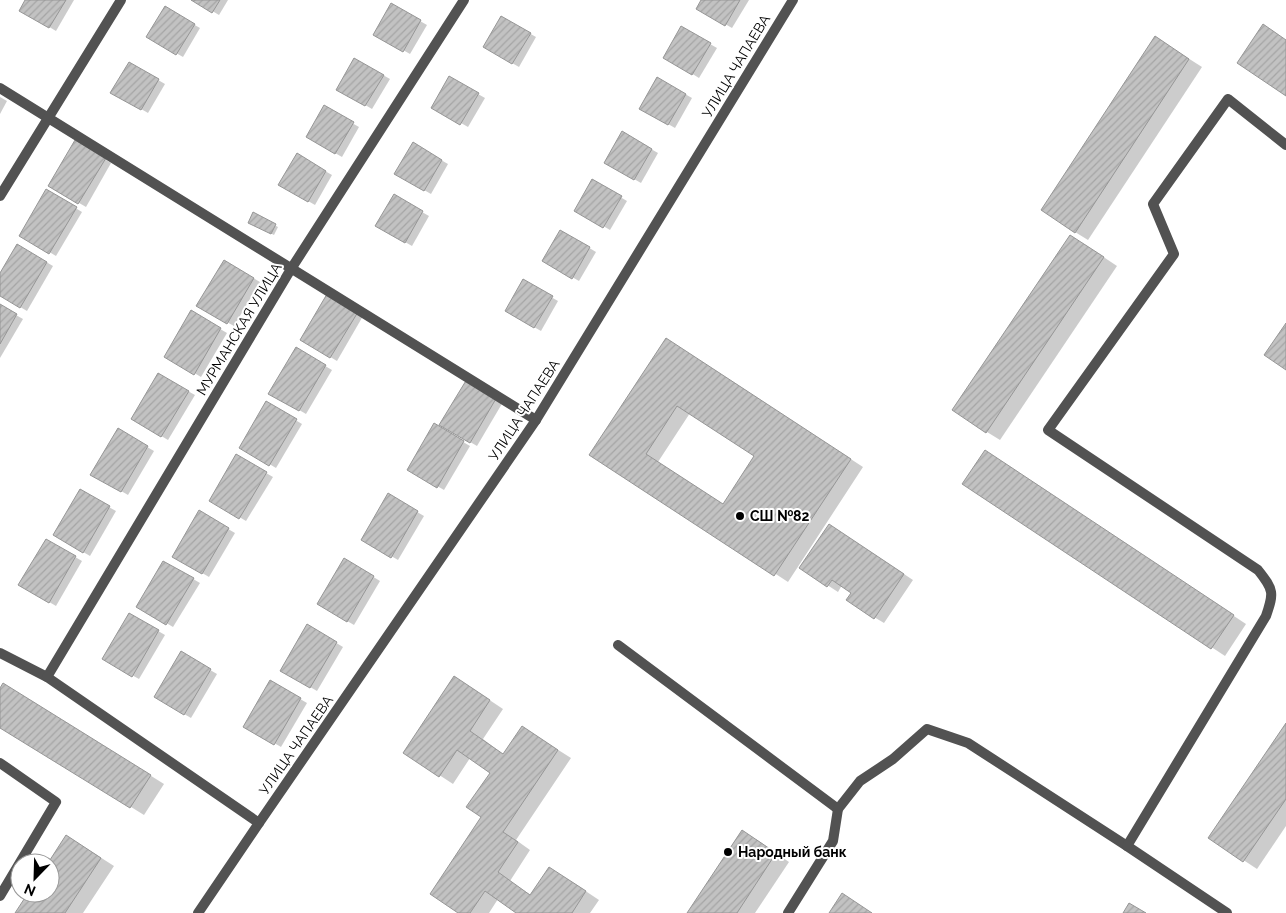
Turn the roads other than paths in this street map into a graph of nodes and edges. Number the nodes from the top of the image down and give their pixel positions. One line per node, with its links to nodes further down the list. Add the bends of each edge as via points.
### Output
1 (121, 0): 5 (street)
2 (464, 0): 8 (street, МУРМАНСКАЯ УЛИЦА)
3 (793, 0): 9 (street, УЛИЦА ЧАПАЕВА)
4 (0, 88): 5 (street)
5 (47, 118): 7 (street); 8 (street)
6 (1286, 145): 16 (street, via 1228,99 1153,204 1174,254 1048,430 1258,570 1268,582 1273,597 1266,616)
7 (0, 196)
8 (291, 269): 9 (street); 12 (street, МУРМАНСКАЯ УЛИЦА)
9 (536, 420): 15 (street, УЛИЦА ЧАПАЕВА)
10 (618, 645): 14 (street)
11 (0, 653): 12 (street)
12 (47, 678): 15 (street)
13 (0, 763): 17 (street, via 56,802)
14 (838, 809): 16 (street, via 860,781 927,729 968,743); 19 (street, via 833,841)
15 (259, 824): 18 (street, УЛИЦА ЧАПАЕВА)
16 (1127, 846): 20 (street)
17 (0, 896)
18 (198, 913)
19 (788, 913)
20 (1226, 913)

